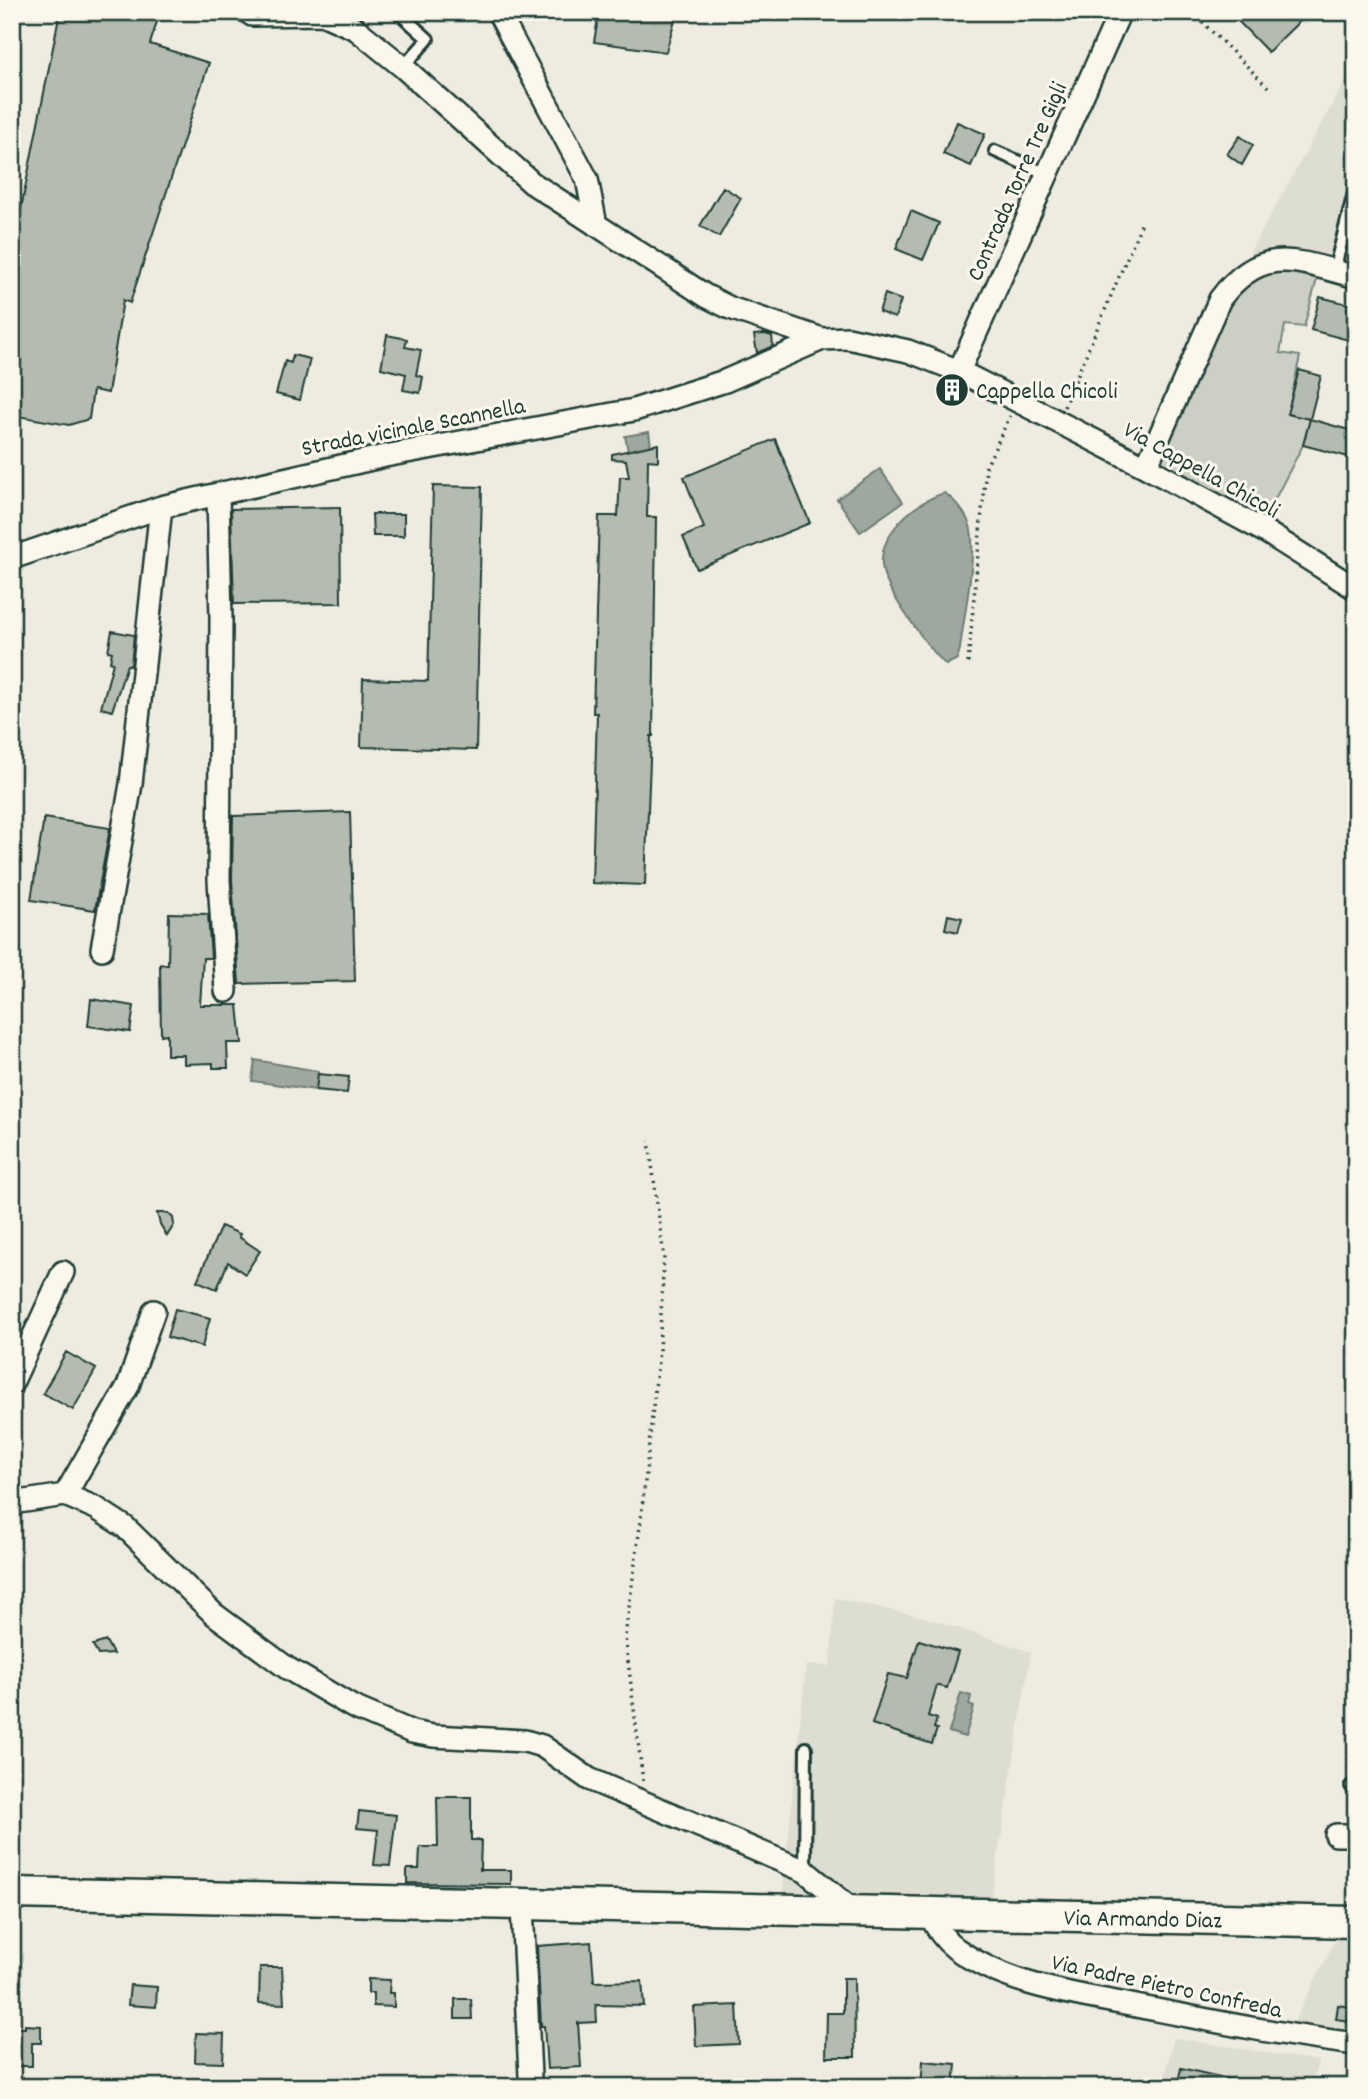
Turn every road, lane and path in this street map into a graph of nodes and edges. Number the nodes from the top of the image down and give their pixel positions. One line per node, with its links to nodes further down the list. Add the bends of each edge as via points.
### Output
1 (248, 12): 6 (street, via 322,13 356,29)
2 (398, 12): 6 (lane, via 428,39)
3 (498, 12): 12 (street, via 587,179)
4 (1120, 12): 9 (street, Contrada Torre Tre Gigli)
5 (1192, 12): 7 (path)
6 (403, 67): 12 (street, via 532,183)
7 (1268, 87)
8 (995, 151): 9 (lane)
9 (1047, 174): 16 (street, Contrada Torre Tre Gigli)
10 (1356, 185): 13 (lane)
11 (1143, 220): 18 (path)
12 (596, 225): 15 (street, via 730,309)
13 (1334, 271): 14 (street); 19 (street, via 1281,260 1256,265 1234,281 1220,299)
14 (1356, 277)
15 (822, 340): 16 (street, Via Cappella Chicoli, via 848,338 908,351); 20 (street, Strada vicinale Scannella, via 725,381 634,410 385,456)
16 (959, 371): 17 (street, Via Cappella Chicoli)
17 (1017, 401): 18 (street, Via Cappella Chicoli); 24 (path, via 986,467)
18 (1057, 422): 19 (street, Via Cappella Chicoli)
19 (1146, 467): 23 (street, Via Cappella Chicoli)
20 (218, 494): 21 (street, Strada vicinale Scannella); 26 (street, via 219,880)
21 (161, 507): 22 (street, Strada vicinale Scannella); 25 (street, via 131,784)
22 (12, 558)
23 (1356, 589)
24 (968, 663)
25 (102, 949)
26 (226, 991)
27 (649, 1141): 34 (path, via 664,1256 660,1338 625,1637)
28 (63, 1272): 30 (street)
29 (155, 1311): 31 (street, via 128,1387)
30 (12, 1383)
31 (65, 1495): 32 (street); 34 (street, via 125,1527 214,1614 287,1668 353,1707 412,1732 542,1746 589,1779)
32 (12, 1503)
33 (806, 1748): 35 (lane)
34 (645, 1804): 35 (street)
35 (805, 1871): 38 (street)
36 (12, 1893): 37 (main road, Via Armando Diaz)
37 (522, 1906): 38 (main road, Via Armando Diaz); 44 (street)
38 (855, 1913): 39 (main road, Via Armando Diaz)
39 (930, 1914): 40 (main road, Via Armando Diaz); 42 (street, Via Padre Pietro Confreda, via 943,1938)
40 (961, 1915): 41 (main road, Via Armando Diaz); 42 (street)
41 (1356, 1922)
42 (973, 1960): 43 (street, Via Padre Pietro Confreda, via 1050,1988 1287,2036)
43 (1356, 2044)
44 (530, 2076)

